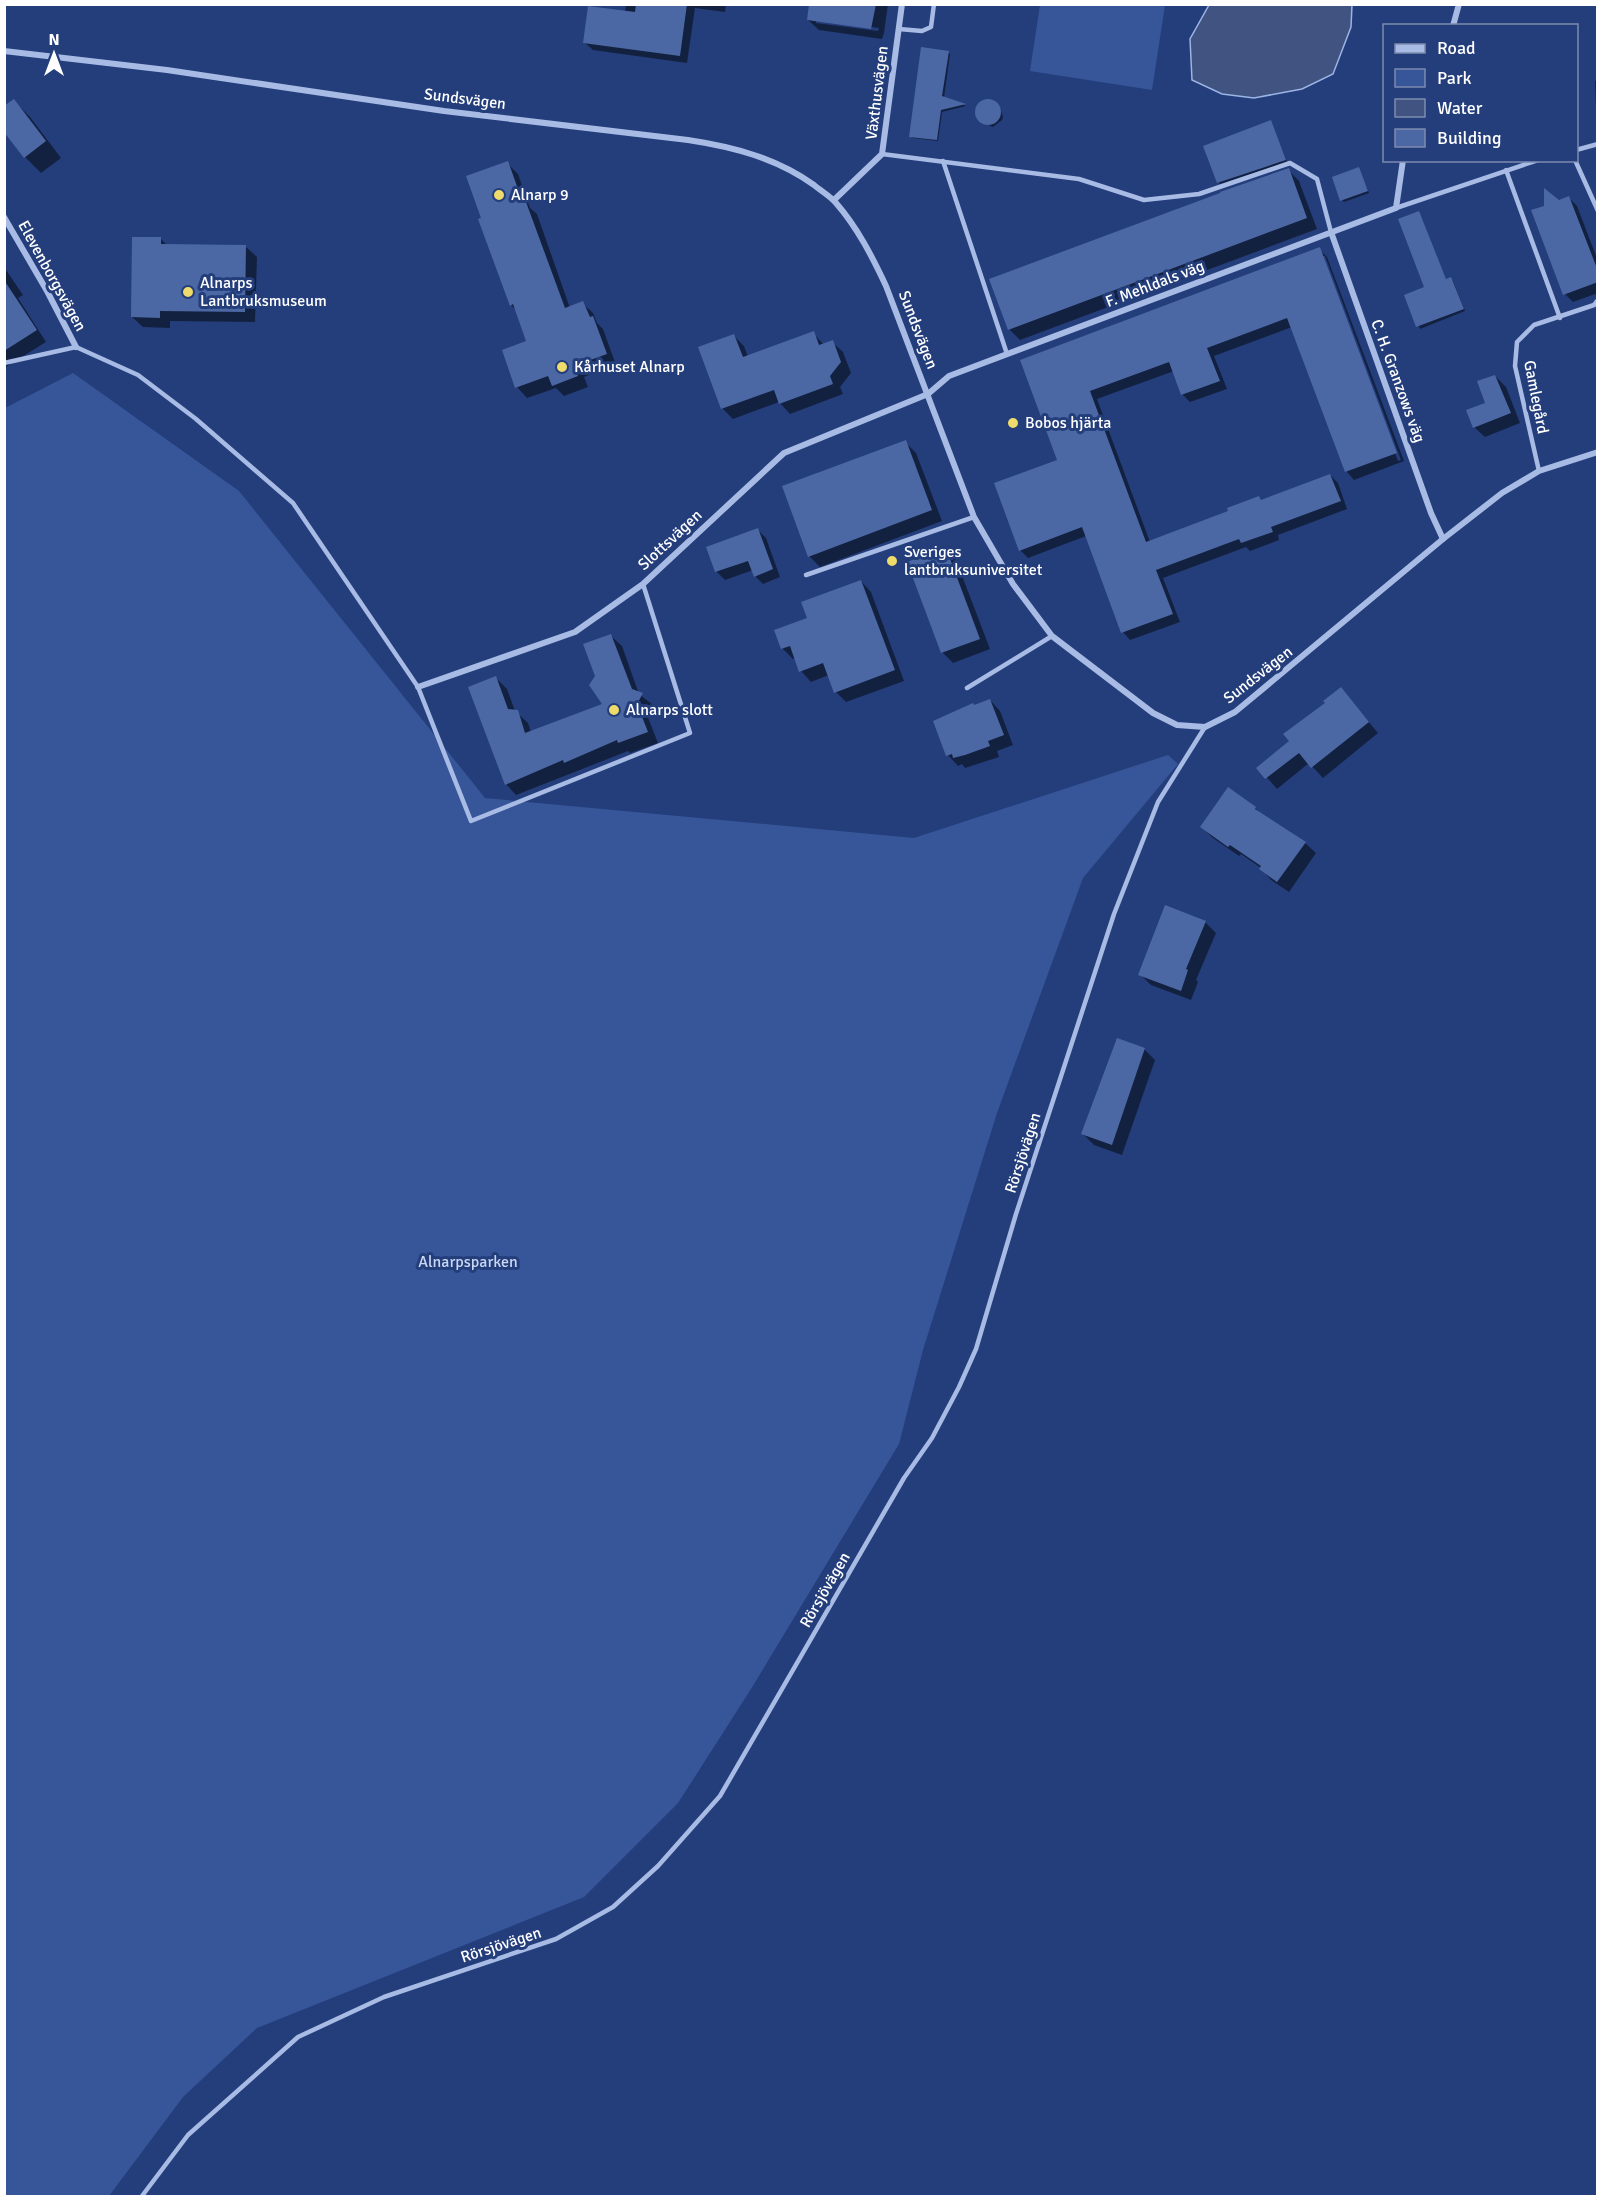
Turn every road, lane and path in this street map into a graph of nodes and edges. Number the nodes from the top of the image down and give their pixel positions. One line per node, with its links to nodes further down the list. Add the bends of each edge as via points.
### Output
1 (902, 4): 5 (street, Växthusvägen)
2 (934, 4): 5 (lane, via 931,27 922,31)
3 (1459, 4): 4 (street)
4 (1454, 24)
5 (899, 29): 9 (street, Växthusvägen)
6 (4, 51): 15 (street, Sundsvägen, via 728,146 779,165)
7 (1598, 144): 8 (lane)
8 (1578, 149)
9 (882, 154): 10 (lane); 15 (street, Växthusvägen)
10 (943, 161): 19 (lane, via 1079,179 1144,200 1199,194 1290,163 1317,179); 23 (lane)
11 (1403, 162): 16 (street)
12 (1532, 162): 14 (lane)
13 (1576, 162): 17 (lane)
14 (1506, 170): 16 (lane); 21 (lane)
15 (834, 200): 25 (street, Sundsvägen, via 876,264)
16 (1396, 208): 19 (street, F. Mehldals väg)
17 (1598, 212)
18 (4, 217): 22 (street, Elevenborgsvägen)
19 (1331, 232): 23 (street, F. Mehldals väg); 29 (street, C. H. Granzows väg)
20 (1598, 300): 21 (lane, Gamlegård)
21 (1560, 318): 27 (lane, Gamlegård, via 1534,325 1517,342 1515,366)
22 (76, 347): 24 (lane); 33 (lane, via 138,375 196,419 293,503)
23 (1007, 354): 25 (street, F. Mehldals väg, via 949,376)
24 (4, 363)
25 (928, 394): 28 (street, Sundsvägen); 31 (street, Slottsvägen, via 784,453)
26 (1598, 452): 27 (street, Sundsvägen)
27 (1539, 471): 29 (street, Sundsvägen, via 1502,493)
28 (974, 516): 30 (lane); 32 (street, Sundsvägen, via 1013,584)
29 (1443, 539): 35 (street, Sundsvägen, via 1244,705)
30 (806, 574)
31 (643, 584): 33 (street, Slottsvägen, via 575,632); 33 (lane, via 690,733 471,821)
32 (1052, 636): 34 (lane); 35 (street, Sundsvägen, via 1153,713 1177,725)
33 (418, 687)
34 (967, 688)
35 (1205, 727): 36 (lane, Rörsjövägen, via 1158,802 1114,914 976,1349 959,1387 720,1796 658,1866 613,1907 594,1918 556,1939 384,1997 298,2037 188,2135)
36 (142, 2196)

